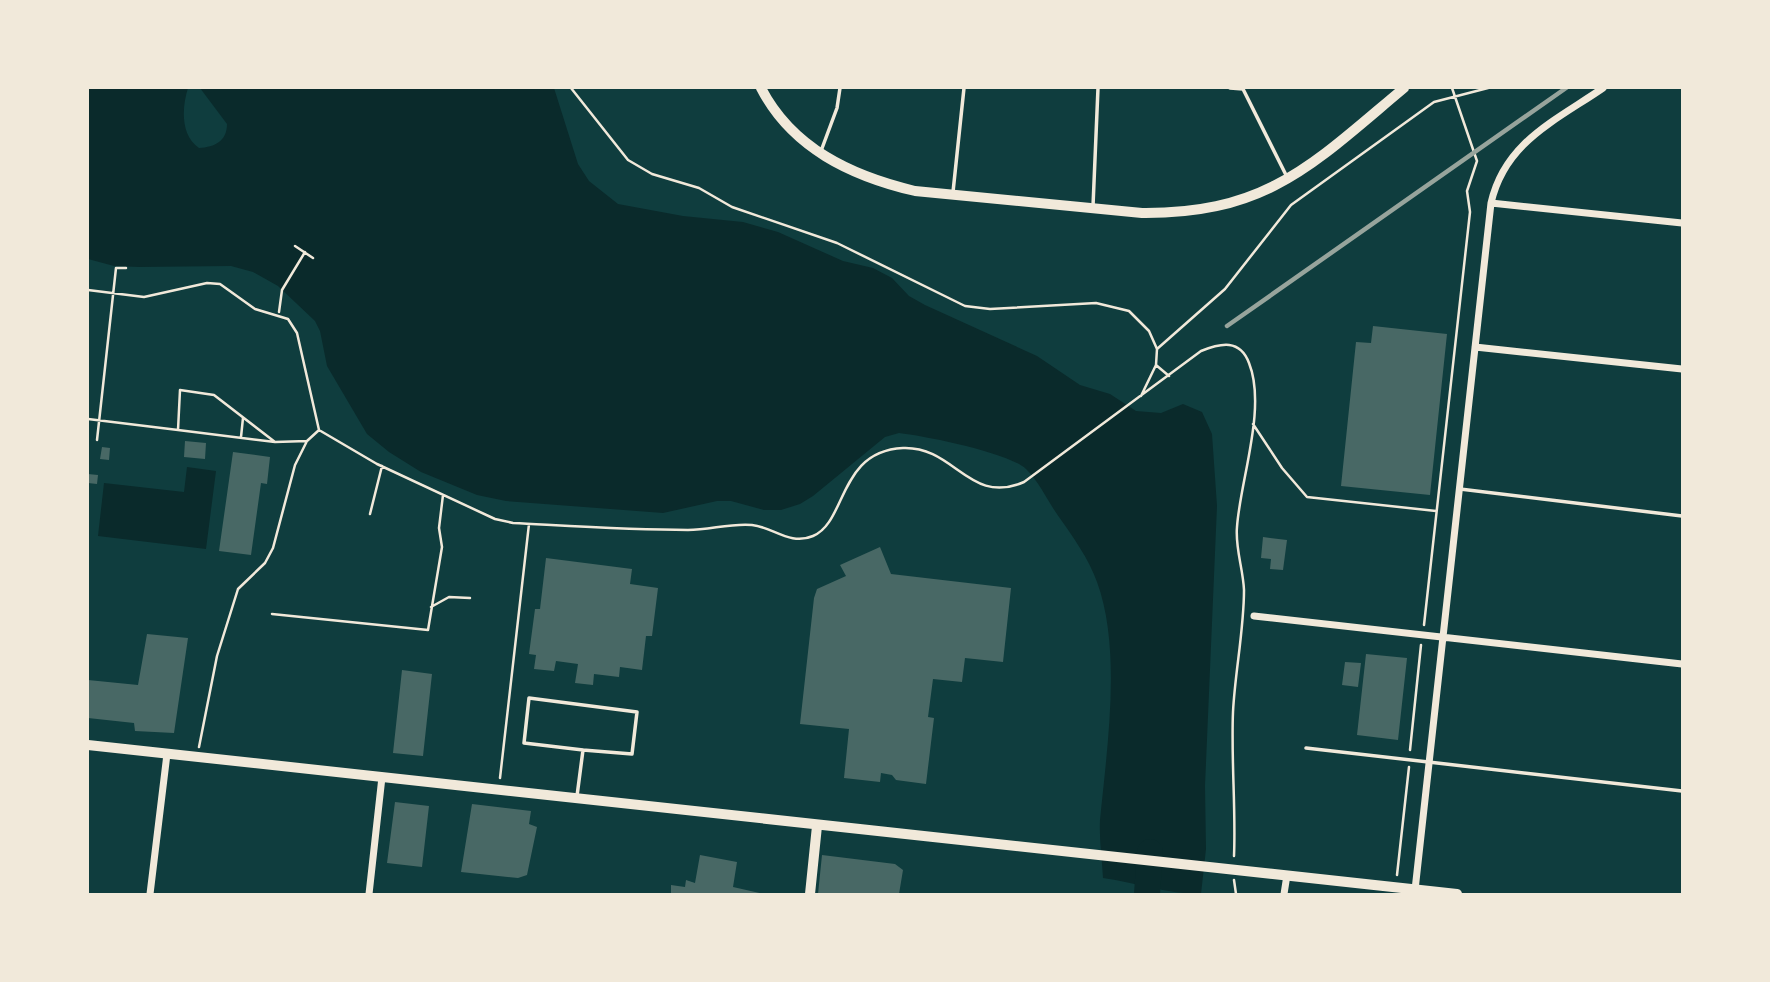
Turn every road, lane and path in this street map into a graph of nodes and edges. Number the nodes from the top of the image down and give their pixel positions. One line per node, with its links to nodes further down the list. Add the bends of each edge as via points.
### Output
1 (572, 88): 26 (path, via 618,150 652,174 837,243 965,306 1116,306 1137,316)
2 (761, 88): 12 (street, via 786,124)
3 (840, 88): 12 (lane)
4 (964, 88): 14 (lane)
5 (1098, 88): 16 (lane)
6 (1230, 88): 13 (lane, via 1242,89)
7 (1404, 88): 13 (street)
8 (1452, 88): 11 (path)
9 (1488, 88): 11 (path)
10 (1603, 88): 15 (street, via 1529,139 1504,166)
11 (1455, 95): 26 (path, via 1428,106 1291,205 1225,289); 44 (path, via 1477,161 1467,191 1470,212)
12 (820, 153): 14 (street, via 887,185)
13 (1288, 179): 16 (street, via 1242,201 1197,211)
14 (953, 195): 16 (street)
15 (1491, 203): 17 (street); 25 (street)
16 (1093, 209)
17 (1682, 223)
18 (295, 246): 19 (path)
19 (305, 252): 20 (path); 24 (path, via 282,289)
20 (313, 257)
21 (126, 268): 23 (path, via 116,268)
22 (88, 290): 23 (path)
23 (113, 294): 24 (path, via 144,297 219,284 255,309); 33 (path)
24 (278, 313): 36 (path, via 297,333)
25 (1475, 347): 28 (street); 42 (street)
26 (1157, 349): 27 (path)
27 (1156, 365): 29 (path); 30 (path)
28 (1682, 369)
29 (1169, 376): 30 (path); 34 (path, via 1221,343 1242,351 1250,364)
30 (1139, 399): 47 (path, via 1024,482 1000,490 984,487 937,456 905,448 870,459 847,484 825,527 805,539 742,524 684,530)
31 (243, 418): 35 (path, via 214,395 180,390); 37 (path); 40 (path)
32 (88, 419): 33 (path)
33 (99, 421): 35 (path); 38 (path)
34 (1253, 424): 44 (path, via 1307,497); 67 (path, via 1237,524 1244,590 1233,713 1236,799)
35 (178, 430): 37 (path)
36 (319, 430): 39 (path); 41 (path)
37 (241, 437): 40 (path)
38 (97, 440)
39 (307, 441): 40 (path); 59 (path, via 295,465 274,548 238,589 211,684)
40 (275, 442)
41 (382, 466): 43 (path); 45 (path)
42 (1460, 489): 46 (lane); 53 (street)
43 (443, 495): 47 (path, via 495,519); 49 (path, via 442,547)
44 (1437, 512): 52 (path)
45 (370, 514)
46 (1682, 516)
47 (528, 524): 63 (path)
48 (470, 598): 49 (path, via 449,597)
49 (431, 607): 50 (path, via 428,631)
50 (272, 614)
51 (1254, 616): 52 (street)
52 (1422, 635): 53 (street); 60 (path)
53 (1443, 637): 54 (street); 61 (street)
54 (1682, 664)
55 (88, 745): 58 (street)
56 (1306, 748): 60 (lane)
57 (583, 750): 57 (lane, via 632,754 637,712 529,698 524,743); 65 (lane)
58 (166, 754): 59 (street); 71 (street)
59 (198, 757): 62 (street)
60 (1409, 761): 61 (lane); 69 (path)
61 (1429, 764): 64 (lane); 70 (street)
62 (382, 777): 63 (street); 72 (street)
63 (499, 790): 65 (street)
64 (1682, 791)
65 (577, 798): 66 (street)
66 (817, 825): 67 (street); 73 (street)
67 (1230, 869): 68 (street); 74 (path)
68 (1287, 875): 69 (street); 75 (street)
69 (1396, 888): 70 (street)
70 (1415, 890): 76 (street)
71 (150, 894)
72 (369, 894)
73 (810, 894)
74 (1236, 894)
75 (1284, 894)
76 (1457, 894)

